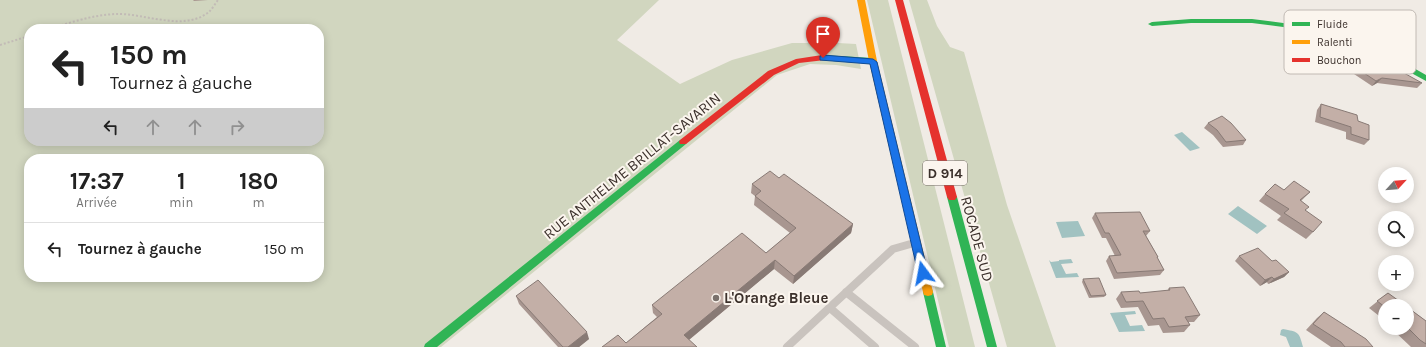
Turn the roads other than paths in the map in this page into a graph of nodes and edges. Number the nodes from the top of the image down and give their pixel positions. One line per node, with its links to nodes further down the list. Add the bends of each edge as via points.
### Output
1 (861, 0): 5 (street)
2 (899, 0): 16 (street, ROCADE SUD / D 914)
3 (1152, 24): 4 (street, via 1252,21)
4 (1284, 25)
5 (873, 62): 8 (street); 11 (street, RUE ANTHELME BRILLAT-SAVARIN, via 823,58 802,60 783,65 764,77)
6 (1416, 72): 7 (street)
7 (1426, 78)
8 (916, 243): 9 (lane, via 893,249); 15 (street)
9 (846, 292): 10 (lane); 14 (lane)
10 (830, 308): 12 (lane); 13 (lane)
11 (429, 347)
12 (787, 347)
13 (875, 347)
14 (915, 347)
15 (941, 347)
16 (992, 347)

